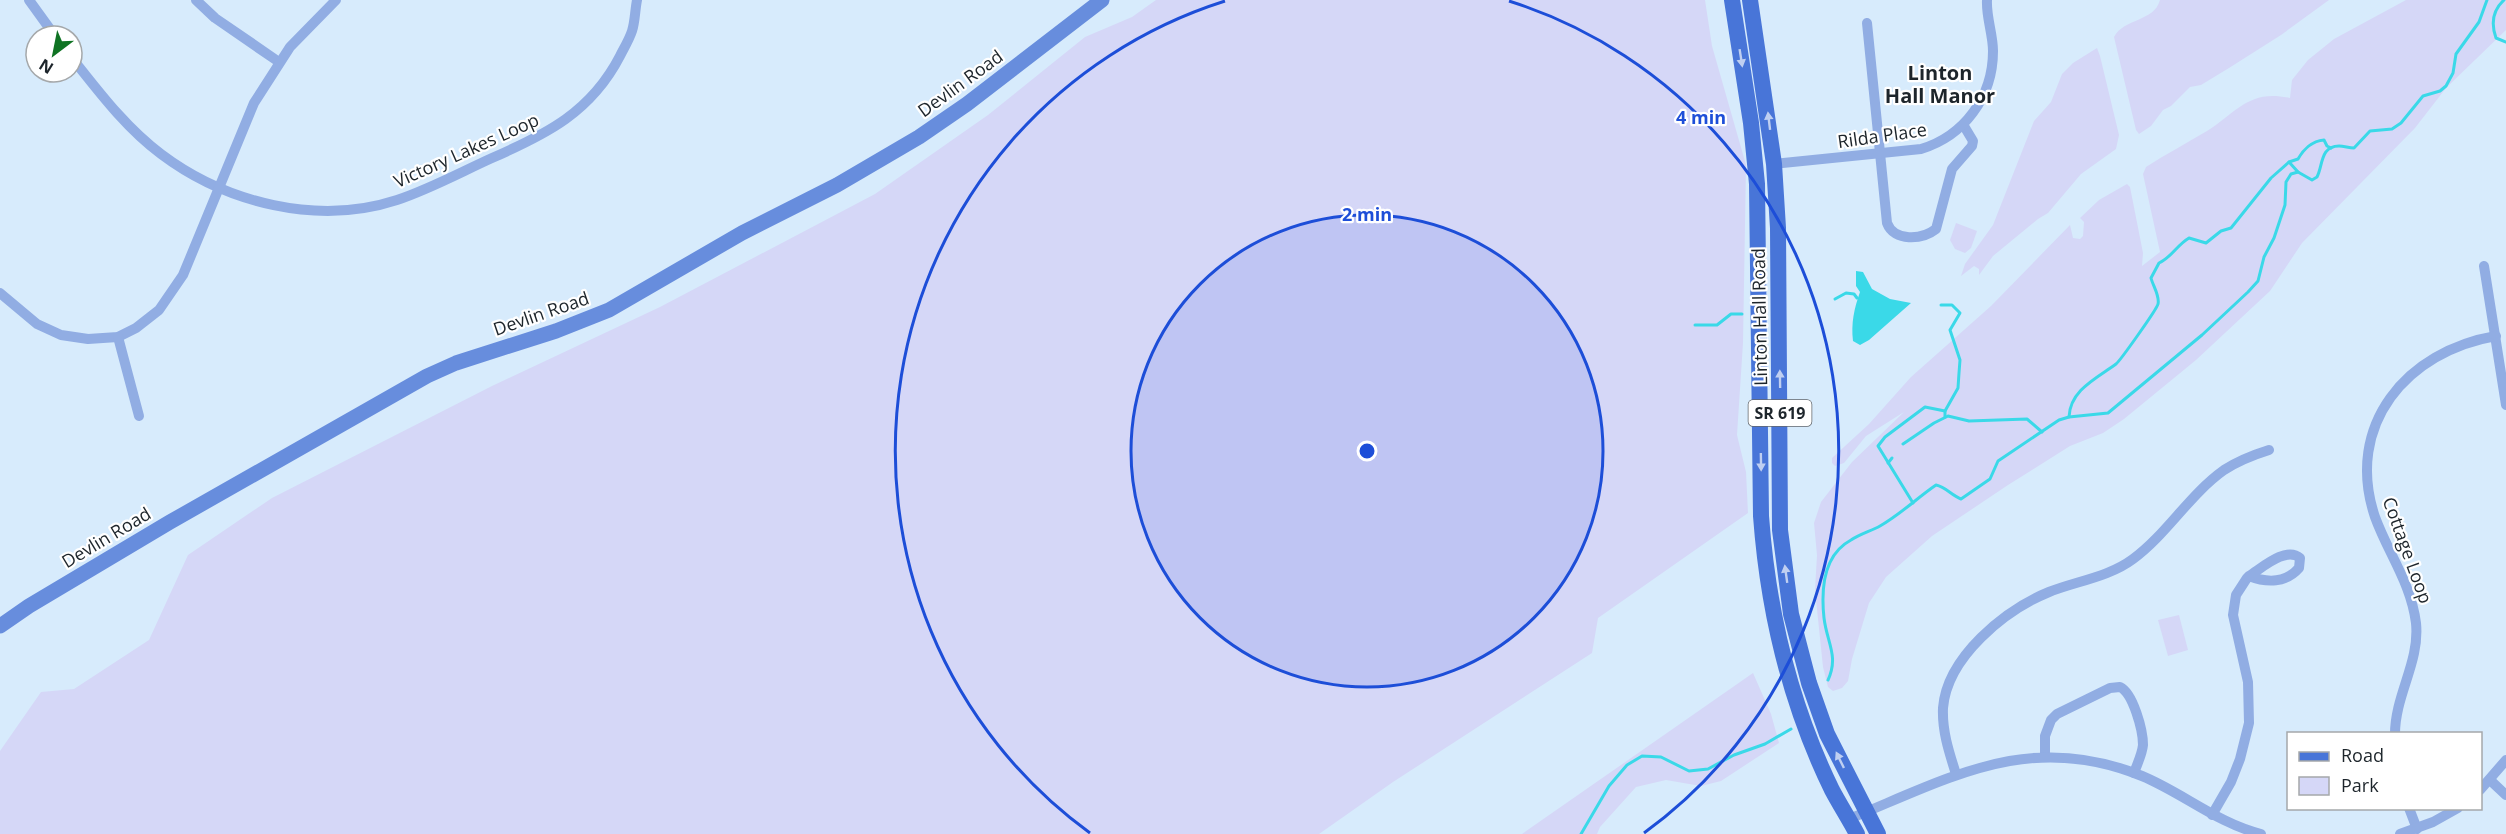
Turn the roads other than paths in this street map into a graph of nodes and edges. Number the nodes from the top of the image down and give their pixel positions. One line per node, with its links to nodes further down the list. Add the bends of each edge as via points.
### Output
1 (29, 0): 12 (street)
2 (196, 0): 13 (street, via 215,18)
3 (336, 0): 13 (street)
4 (637, 0): 18 (street, Victory Lakes Loop, via 632,32 615,65 598,91 568,120 532,141 435,185 396,201 327,211 257,201)
5 (1102, 0): 10 (main road, Devlin Road)
6 (1113, 0): 10 (main road, Devlin Road)
7 (1732, 0): 40 (main road, Linton Hall Road / SR 619, one-way to 40, via 1752,123 1757,184 1765,568 1794,694 1817,757)
8 (1750, 0): 17 (main road, Linton Hall Road / SR 619, one-way to 8)
9 (1987, 0): 15 (street, Rilda Place, via 1992,66 1979,101)
10 (1082, 18): 27 (main road, Devlin Road, via 938,124 845,181 742,233 609,310 427,376 170,522)
11 (1867, 23): 16 (street)
12 (46, 24)
13 (279, 62): 18 (street, via 254,103)
14 (84, 73): 18 (street, Victory Lakes Loop, via 106,101 161,154)
15 (1964, 126): 16 (street, Rilda Place, via 1937,144); 16 (street, via 1972,146 1953,169 1938,224 1927,235 1899,237 1889,229)
16 (1881, 154): 17 (street, Rilda Place)
17 (1774, 165): 38 (main road, Linton Hall Road / SR 619, one-way to 17, via 1827,734 1791,614 1780,530)
18 (220, 188): 22 (street, via 173,292 159,310)
19 (2484, 266): 21 (street)
20 (0, 293): 22 (street, via 37,324 61,334 88,339)
21 (2496, 336): 23 (street); 28 (street, Cottage Loop, via 2460,344 2426,362 2395,390 2372,435 2367,466 2371,501 2382,535 2408,588 2416,624 2414,656 2396,713)
22 (118, 337): 24 (street)
23 (2506, 405)
24 (139, 416)
25 (2269, 450): 32 (street, via 2239,461 2217,476 2128,563 2047,593 1983,636 1959,663 1946,692 1944,726)
26 (2250, 576): 39 (street, via 2240,586 2233,605 2248,682 2249,723 2231,782)
27 (0, 626)
28 (2395, 732)
29 (2045, 758): 31 (street, via 2100,763); 31 (street, via 2047,728 2057,714 2110,688 2120,687 2129,694 2141,732 2142,751); 32 (street, via 2002,761)
30 (2506, 760): 33 (street)
31 (2134, 773): 39 (street)
32 (1956, 774): 38 (street)
33 (2490, 780): 34 (street); 35 (street)
34 (2482, 789)
35 (2506, 795)
36 (2410, 810): 41 (street)
37 (2454, 810): 41 (street)
38 (1866, 812): 40 (street); 42 (main road, Linton Hall Road / SR 619)
39 (2212, 815): 43 (street)
40 (1853, 826)
41 (2416, 829): 44 (street)
42 (1878, 834)
43 (2261, 834)
44 (2400, 834)

